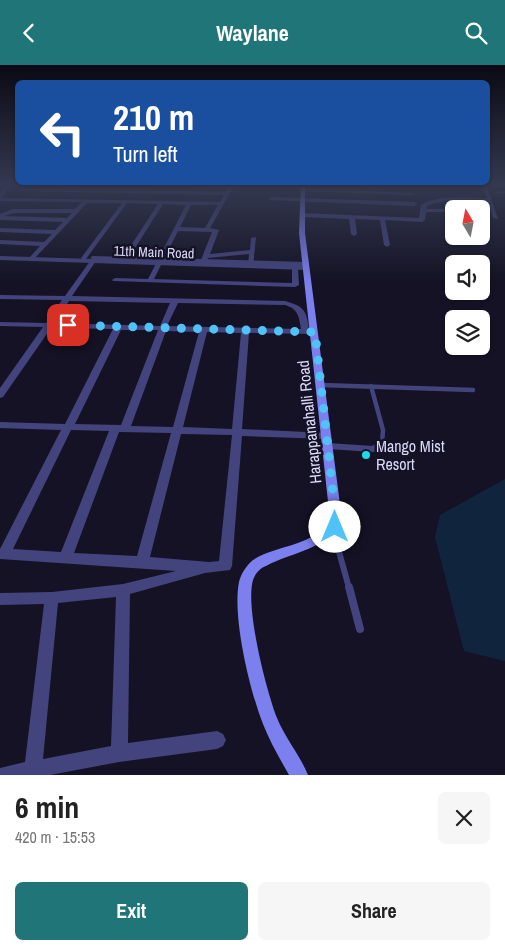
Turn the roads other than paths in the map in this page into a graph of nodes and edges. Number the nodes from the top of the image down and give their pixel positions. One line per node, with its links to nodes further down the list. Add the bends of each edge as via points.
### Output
1 (3, 217): 12 (street)
2 (71, 217): 12 (street)
3 (114, 217): 25 (street)
4 (152, 217): 26 (street)
5 (183, 217): 13 (street)
6 (214, 217): 14 (street)
7 (302, 217): 31 (street, Harappanahalli Road)
8 (352, 217): 17 (street)
9 (354, 217): 11 (street)
10 (422, 217): 11 (street, via 422,220)
11 (382, 219): 21 (street)
12 (68, 220): 16 (street)
13 (175, 229): 14 (street); 29 (street)
14 (206, 229): 28 (street, via 217,231)
15 (0, 230): 16 (street)
16 (57, 232): 20 (street)
17 (354, 234)
18 (254, 239): 22 (street)
19 (0, 242): 20 (street)
20 (46, 244): 24 (street)
21 (387, 245)
22 (252, 252): 28 (street); 30 (street)
23 (0, 257): 24 (lane, 11th Main Road)
24 (33, 258): 25 (lane, 11th Main Road); 27 (lane, 11th Main Road)
25 (84, 258): 27 (lane, 11th Main Road)
26 (125, 259): 27 (lane, 11th Main Road); 29 (lane, 11th Main Road)
27 (94, 260): 29 (lane, 11th Main Road); 36 (street)
28 (204, 261): 29 (lane, 11th Main Road); 30 (lane, 11th Main Road)
29 (159, 262): 33 (street)
30 (250, 264): 31 (lane, 11th Main Road); 31 (lane, 11th Main Road)
31 (303, 267): 34 (street, via 295,285); 45 (street, Harappanahalli Road)
32 (114, 279): 33 (street)
33 (150, 281): 34 (street)
34 (246, 284): 38 (street)
35 (0, 297): 36 (street)
36 (67, 299): 37 (street); 39 (street)
37 (176, 301): 38 (street); 42 (street)
38 (242, 302): 45 (street, via 297,306)
39 (50, 324): 40 (street); 41 (street); 49 (street)
40 (2, 326)
41 (120, 326): 42 (street); 51 (street)
42 (163, 327): 43 (street); 52 (street)
43 (204, 329): 44 (street); 53 (street)
44 (245, 330): 45 (street); 54 (street)
45 (310, 332): 46 (street, Harappanahalli Road)
46 (321, 385): 47 (lane); 55 (street, Harappanahalli Road)
47 (371, 386): 48 (lane); 55 (lane, via 384,443 373,449)
48 (473, 390)
49 (0, 395)
50 (0, 425): 51 (street)
51 (69, 427): 52 (street); 57 (street)
52 (120, 429): 53 (street); 58 (street)
53 (176, 430): 54 (street); 59 (street)
54 (237, 432): 55 (street); 60 (street, via 225,566)
55 (328, 441): 56 (street, Harappanahalli Road, via 336,520)
56 (333, 530): 64 (lane); 69 (street, via 260,562 246,581 247,617 257,683 271,723)
57 (2, 554): 58 (street)
58 (66, 557): 59 (street)
59 (142, 562): 60 (street)
60 (209, 568): 61 (street)
61 (123, 590): 62 (street); 66 (street)
62 (52, 598): 63 (street); 67 (street)
63 (0, 599)
64 (360, 629)
65 (217, 740): 66 (street)
66 (119, 753): 67 (street)
67 (33, 769): 68 (street)
68 (4, 775)
69 (299, 775)

